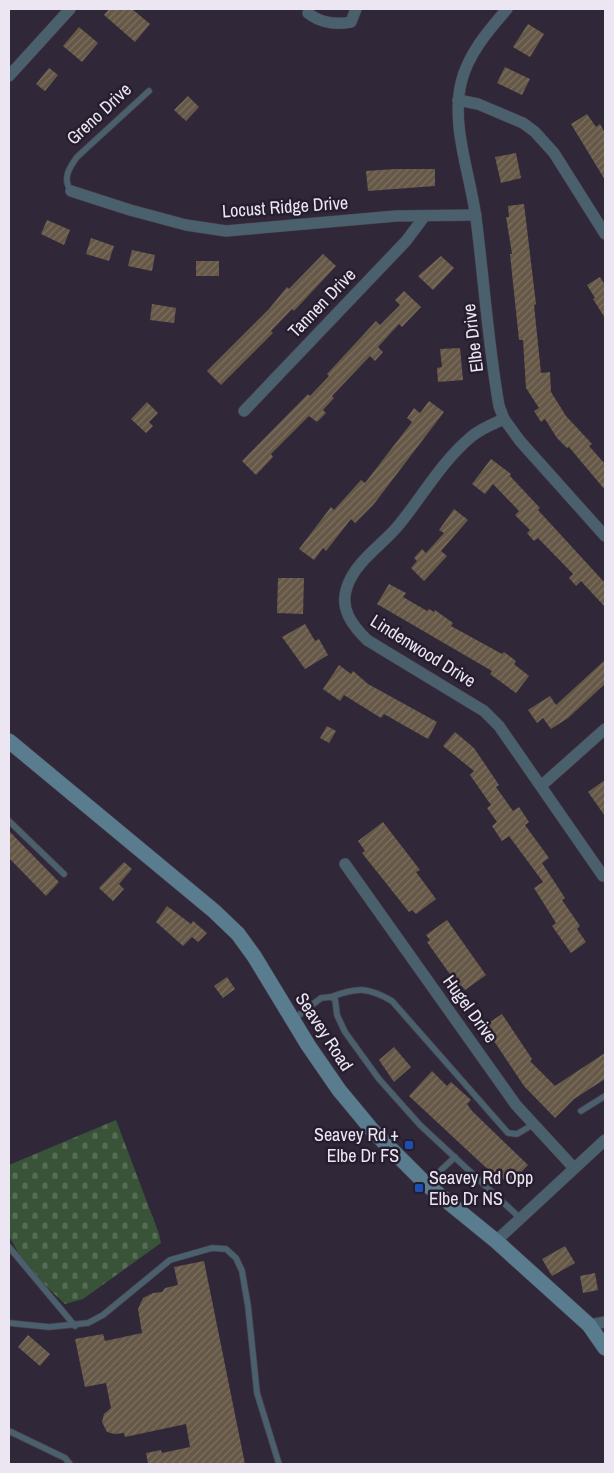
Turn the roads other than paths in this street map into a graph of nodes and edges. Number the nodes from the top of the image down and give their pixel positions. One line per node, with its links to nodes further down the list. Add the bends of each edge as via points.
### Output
1 (70, 9): 5 (street)
2 (356, 9): 4 (street, via 351,22 339,25)
3 (506, 9): 7 (street, Elbe Drive, via 467,64)
4 (308, 13)
5 (9, 76)
6 (149, 91): 8 (lane, Greno Drive, via 77,157 70,166 66,182)
7 (458, 100): 9 (street, Elbe Drive); 11 (street, via 478,104 523,123 535,132 554,153)
8 (71, 191): 10 (street, Locust Ridge Drive, via 186,225 226,231 396,216)
9 (476, 215): 10 (street, Locust Ridge Drive); 13 (street, Elbe Drive, via 496,386)
10 (424, 217): 12 (street, Tannen Drive, via 406,241)
11 (605, 234)
12 (244, 411)
13 (504, 419): 14 (street, Elbe Drive); 17 (street, Lindenwood Drive, via 472,436 457,450 397,527 355,572 346,588 345,600 347,614 354,627 367,640 484,710)
14 (605, 536)
15 (605, 729): 17 (street)
16 (9, 741): 23 (street, Seavey Road, via 214,910 238,934)
17 (541, 786): 21 (street, Lindenwood Drive)
18 (9, 821): 20 (lane)
19 (345, 864): 26 (street, Hugel Drive, via 516,1104)
20 (64, 874)
21 (604, 876)
22 (331, 997): 23 (lane, via 321,998); 26 (lane, via 350,989 374,990 392,1001 508,1133 524,1131); 28 (lane, via 335,999 337,1015 345,1032 379,1079 420,1125)
23 (293, 1020): 30 (street, Seavey Road, via 339,1090 373,1131)
24 (605, 1096): 25 (lane)
25 (581, 1112)
26 (534, 1124): 29 (street, Hugel Drive)
27 (605, 1140): 29 (street)
28 (455, 1157): 30 (lane); 31 (lane)
29 (574, 1168): 31 (street)
30 (426, 1184): 32 (street, Seavey Road)
31 (520, 1218): 32 (street)
32 (496, 1241): 36 (street, Seavey Road)
33 (9, 1247): 37 (lane)
34 (605, 1322): 36 (street)
35 (9, 1323): 37 (lane)
36 (589, 1325): 38 (street, Seavey Road)
37 (75, 1326): 41 (lane, via 103,1315 170,1260 212,1248 232,1253 245,1283 257,1393)
38 (605, 1348)
39 (9, 1431): 40 (lane, via 65,1458)
40 (70, 1464)
41 (279, 1464)

